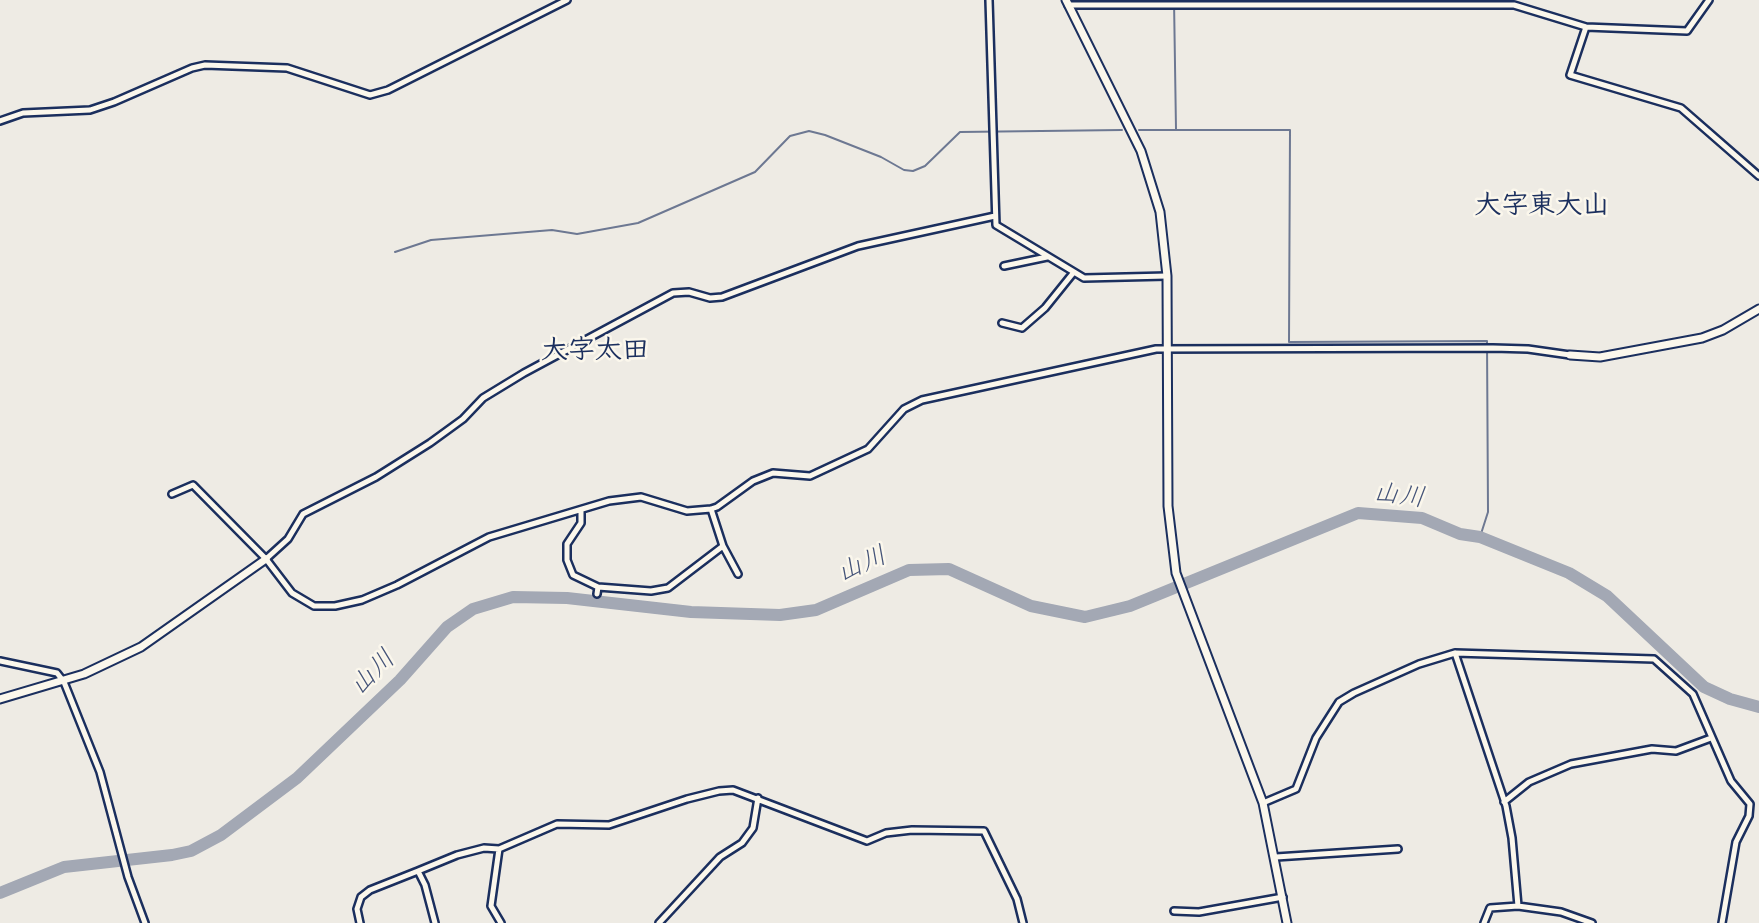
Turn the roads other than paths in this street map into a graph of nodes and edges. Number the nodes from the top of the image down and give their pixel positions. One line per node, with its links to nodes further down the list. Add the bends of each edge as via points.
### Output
1 (567, 0): 6 (street, via 388,90 370,95 287,68 205,65 90,110 23,113)
2 (989, 0): 8 (street)
3 (1709, 0): 5 (street, via 1687,31)
4 (1067, 3): 5 (street, via 1514,5); 12 (street, via 1141,151 1160,212)
5 (1586, 27): 7 (street, via 1570,75 1681,108)
6 (0, 121)
7 (1759, 176)
8 (995, 216): 9 (street, via 996,225); 21 (street, via 858,246 722,297 673,293 524,373 483,398 463,419 430,443 376,477 303,514 288,539)
9 (1047, 257): 10 (street); 11 (street)
10 (1004, 266)
11 (1074, 272): 12 (street, via 1084,278); 14 (street, via 1045,309 1022,328)
12 (1167, 276): 15 (street)
13 (1759, 309): 16 (street, via 1702,338 1600,357)
14 (1002, 323)
15 (1167, 348): 16 (street, via 1528,348); 18 (street, via 922,400 904,409 868,449 810,476 773,473 753,481); 32 (street, via 1168,506 1176,573)
16 (1570, 355)
17 (172, 494): 21 (street, via 193,485)
18 (711, 509): 19 (street, via 687,511 641,497); 20 (street)
19 (581, 510): 21 (street, via 489,537 397,585 335,606 304,602 292,593); 23 (street, via 581,523 567,544 567,560 573,575)
20 (723, 546): 22 (street); 23 (street, via 668,588 651,591)
21 (266, 559): 27 (street, via 141,647)
22 (738, 574)
23 (598, 587): 24 (street)
24 (597, 594)
25 (1455, 653): 29 (street, via 1654,658 1693,694); 31 (street); 32 (street, via 1419,664 1339,702 1316,738 1296,789)
26 (0, 661): 27 (street, via 57,673)
27 (64, 682): 28 (street); 41 (street, via 100,772 128,877)
28 (0, 699)
29 (1711, 738): 31 (street, via 1676,751 1652,749 1571,764 1529,782); 49 (street, via 1731,781 1750,804 1749,816 1736,842)
30 (758, 798): 33 (street, via 734,790 719,791 609,825 557,824); 40 (street, via 753,828 742,843 720,857); 45 (street, via 867,841 886,833 912,830 984,831 1017,899)
31 (1504, 802): 38 (street, via 1512,838)
32 (1263, 803): 35 (street)
33 (499, 849): 36 (street, via 484,848 457,855); 44 (street, via 491,906)
34 (1398, 849): 35 (street)
35 (1275, 857): 37 (street)
36 (418, 872): 42 (street, via 361,897 357,909); 43 (street)
37 (1283, 897): 39 (street, via 1199,912); 46 (street)
38 (1518, 906): 47 (street, via 1490,908); 48 (street, via 1561,912)
39 (1174, 911)
40 (658, 922)
41 (145, 923)
42 (360, 923)
43 (435, 923)
44 (501, 923)
45 (1023, 923)
46 (1287, 923)
47 (1484, 923)
48 (1592, 923)
49 (1722, 923)

